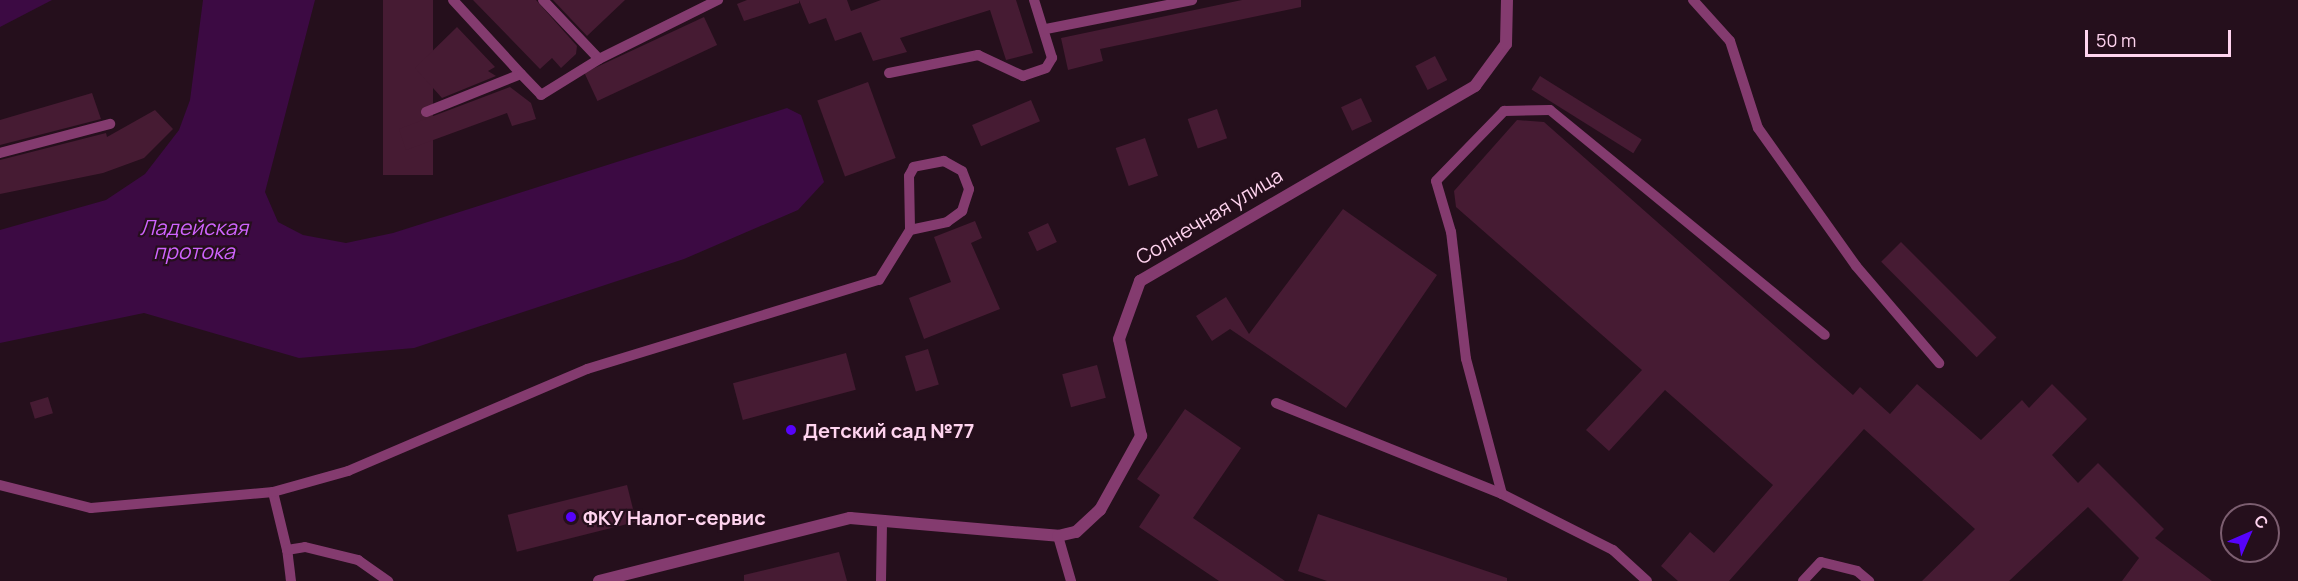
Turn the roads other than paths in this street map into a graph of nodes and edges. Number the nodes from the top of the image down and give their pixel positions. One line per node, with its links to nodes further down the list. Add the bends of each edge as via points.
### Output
1 (453, 0): 11 (lane)
2 (543, 0): 9 (lane)
3 (718, 0): 9 (lane)
4 (1034, 0): 8 (lane)
5 (1192, 0): 8 (lane)
6 (1507, 0): 23 (street, Солнечная улица, via 1506,44 1475,86 1140,281 1119,339 1141,436 1100,510 1076,532)
7 (1693, 0): 17 (lane, via 1730,41 1758,128 1856,266)
8 (1046, 29): 10 (lane, via 1052,57 1046,68 1023,76 978,55)
9 (599, 59): 11 (lane, via 542,95)
10 (890, 73)
11 (521, 74): 12 (lane)
12 (426, 112)
13 (110, 124): 14 (lane)
14 (0, 153)
15 (910, 230): 15 (lane, via 947,222 962,211 969,189 962,171 944,161 914,167 909,176); 20 (lane, via 879,280 587,369 348,471)
16 (1825, 335): 21 (lane, via 1550,110 1504,111 1436,181 1451,232 1466,359)
17 (1939, 363)
18 (1276, 403): 21 (lane)
19 (0, 485): 20 (lane, via 91,508)
20 (273, 492): 24 (lane)
21 (1502, 494): 30 (lane, via 1613,550)
22 (882, 523): 23 (street, Солнечная улица); 27 (street, Солнечная улица, via 850,518); 28 (lane)
23 (1058, 536): 29 (lane)
24 (287, 550): 25 (lane); 26 (lane, via 305,547 358,560)
25 (291, 581)
26 (388, 581)
27 (599, 581)
28 (880, 581)
29 (1071, 581)
30 (1647, 581)
31 (1803, 581): 32 (lane, via 1821,562 1857,571)
32 (1869, 581)

